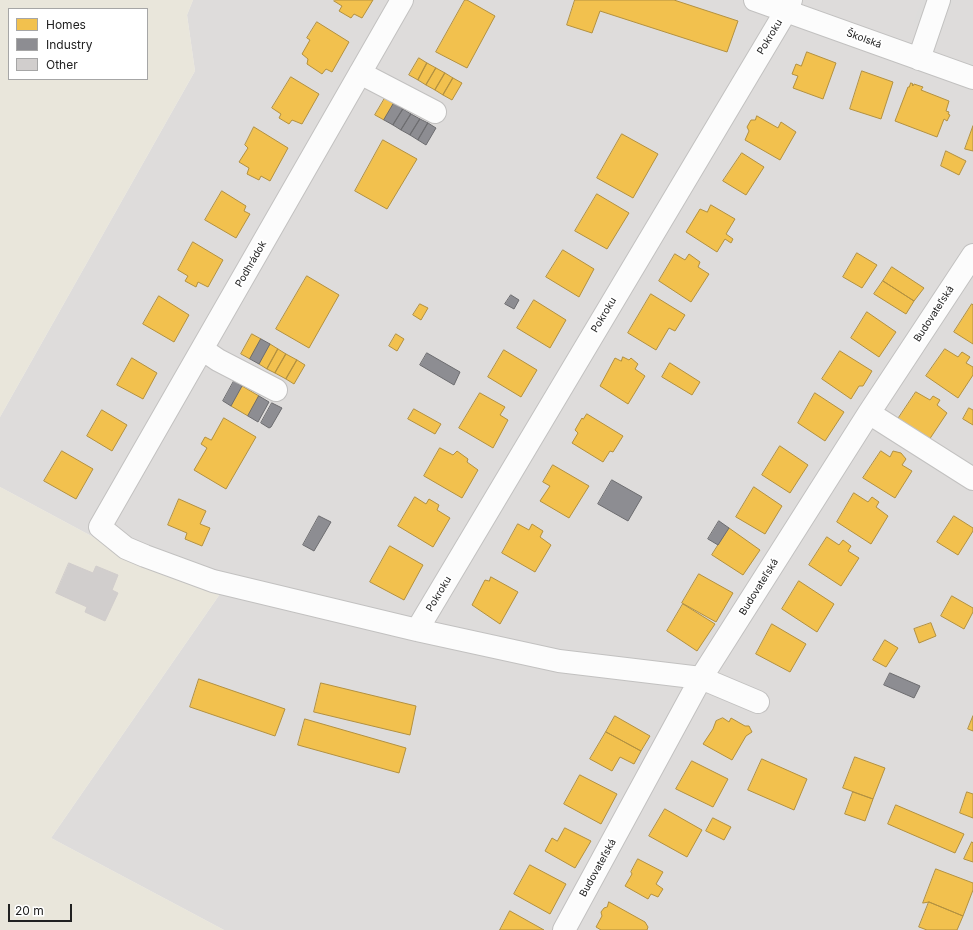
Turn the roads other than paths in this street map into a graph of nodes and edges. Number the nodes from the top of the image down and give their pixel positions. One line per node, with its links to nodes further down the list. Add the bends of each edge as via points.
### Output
1 (402, 0): 6 (street, Podhrádok)
2 (755, 0): 4 (street, Školská)
3 (939, 0): 5 (street)
4 (788, 6): 5 (street, Školská); 14 (street, Pokroku)
5 (919, 58): 7 (street, Školská)
6 (360, 73): 8 (street); 10 (street, Podhrádok)
7 (973, 78)
8 (435, 112)
9 (973, 255): 12 (street, Budovateľská)
10 (202, 349): 11 (street); 14 (street, Podhrádok, via 100,527 126,548 213,581)
11 (276, 390)
12 (869, 413): 13 (street); 15 (street, Budovateľská)
13 (973, 479)
14 (417, 630): 15 (street, via 559,661)
15 (701, 678): 16 (street); 17 (street, Budovateľská)
16 (758, 702)
17 (564, 930)

